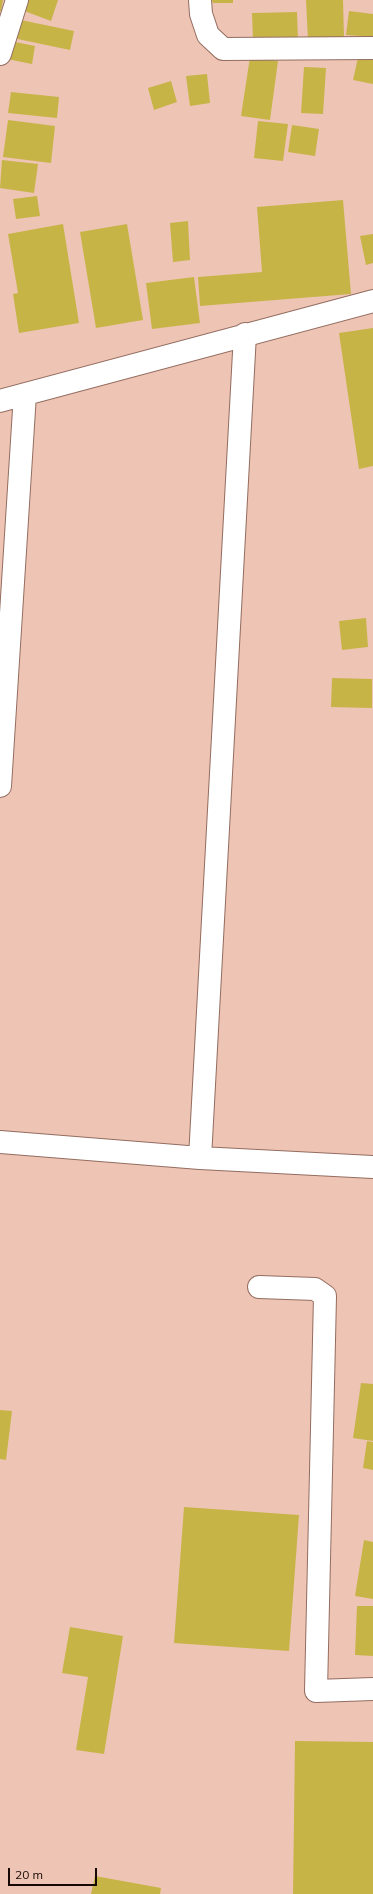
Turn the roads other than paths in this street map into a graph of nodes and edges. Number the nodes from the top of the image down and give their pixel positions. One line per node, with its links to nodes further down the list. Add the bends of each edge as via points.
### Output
1 (17, 0): 4 (street)
2 (200, 0): 3 (street, via 201,14 208,36 223,50)
3 (373, 48)
4 (0, 54)
5 (373, 301): 6 (street)
6 (245, 334): 7 (street); 11 (street)
7 (25, 394): 8 (street); 9 (street)
8 (0, 401)
9 (0, 786)
10 (0, 1142): 11 (street)
11 (200, 1158): 12 (street)
12 (373, 1167)
13 (259, 1287): 14 (street, via 315,1289 325,1296 316,1691)
14 (373, 1689)

